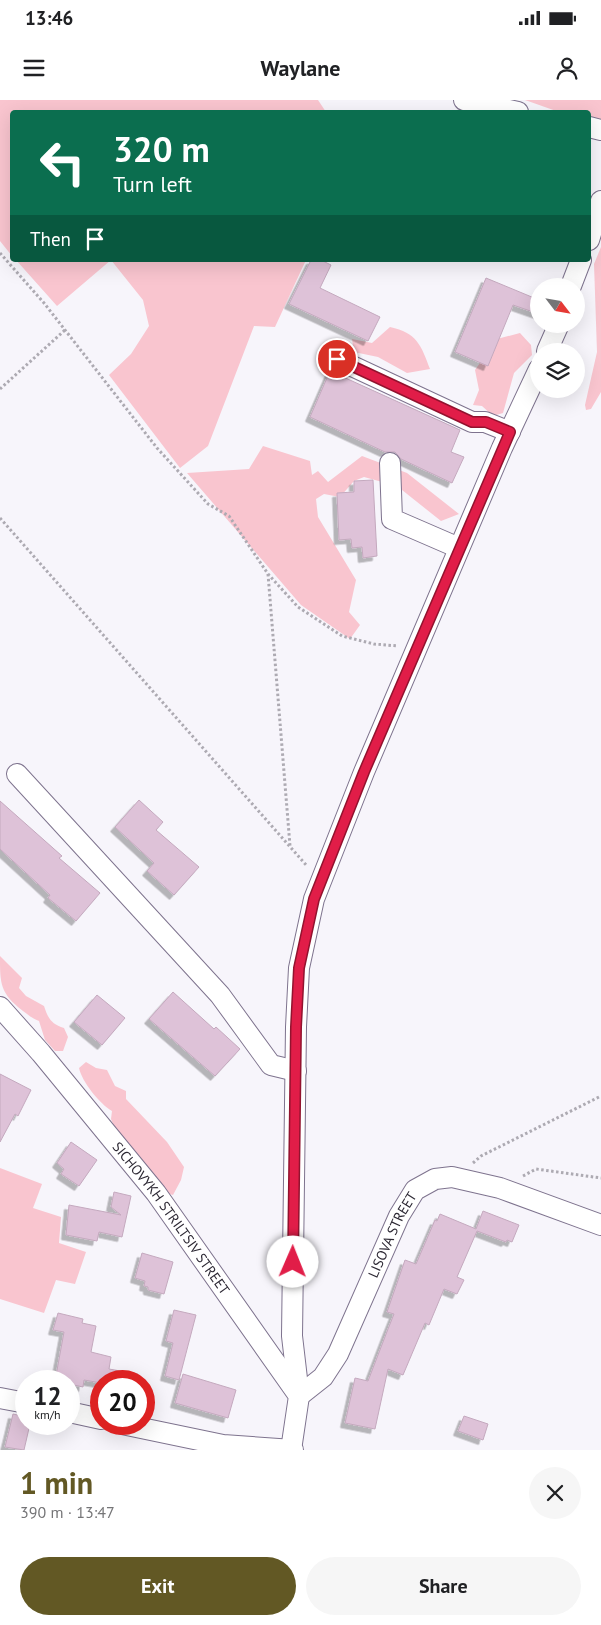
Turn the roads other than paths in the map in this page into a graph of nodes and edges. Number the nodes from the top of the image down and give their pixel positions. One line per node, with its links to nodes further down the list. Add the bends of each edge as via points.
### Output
1 (464, 100): 2 (street)
2 (509, 110)
3 (601, 201): 4 (street)
4 (591, 234)
5 (580, 262): 6 (street)
6 (574, 278)
7 (337, 359): 9 (street, via 472,422 486,422)
8 (530, 388): 9 (street)
9 (510, 432): 11 (street)
10 (390, 463): 11 (street, via 392,519)
11 (460, 548): 14 (street, via 364,772 314,899 299,968)
12 (17, 774): 14 (street, via 220,995 271,1065)
13 (0, 1007): 16 (street, SICHOVYKH STRILTSIV STREET, via 156,1193)
14 (296, 1071): 16 (street, via 292,1336)
15 (601, 1226): 16 (street, LISOVA STREET, via 500,1188 456,1178 435,1179 415,1190 399,1216 338,1354 323,1377)
16 (299, 1396): 20 (street)
17 (0, 1398): 18 (street)
18 (15, 1401)
19 (155, 1431): 20 (street, via 223,1445)
20 (292, 1450)

